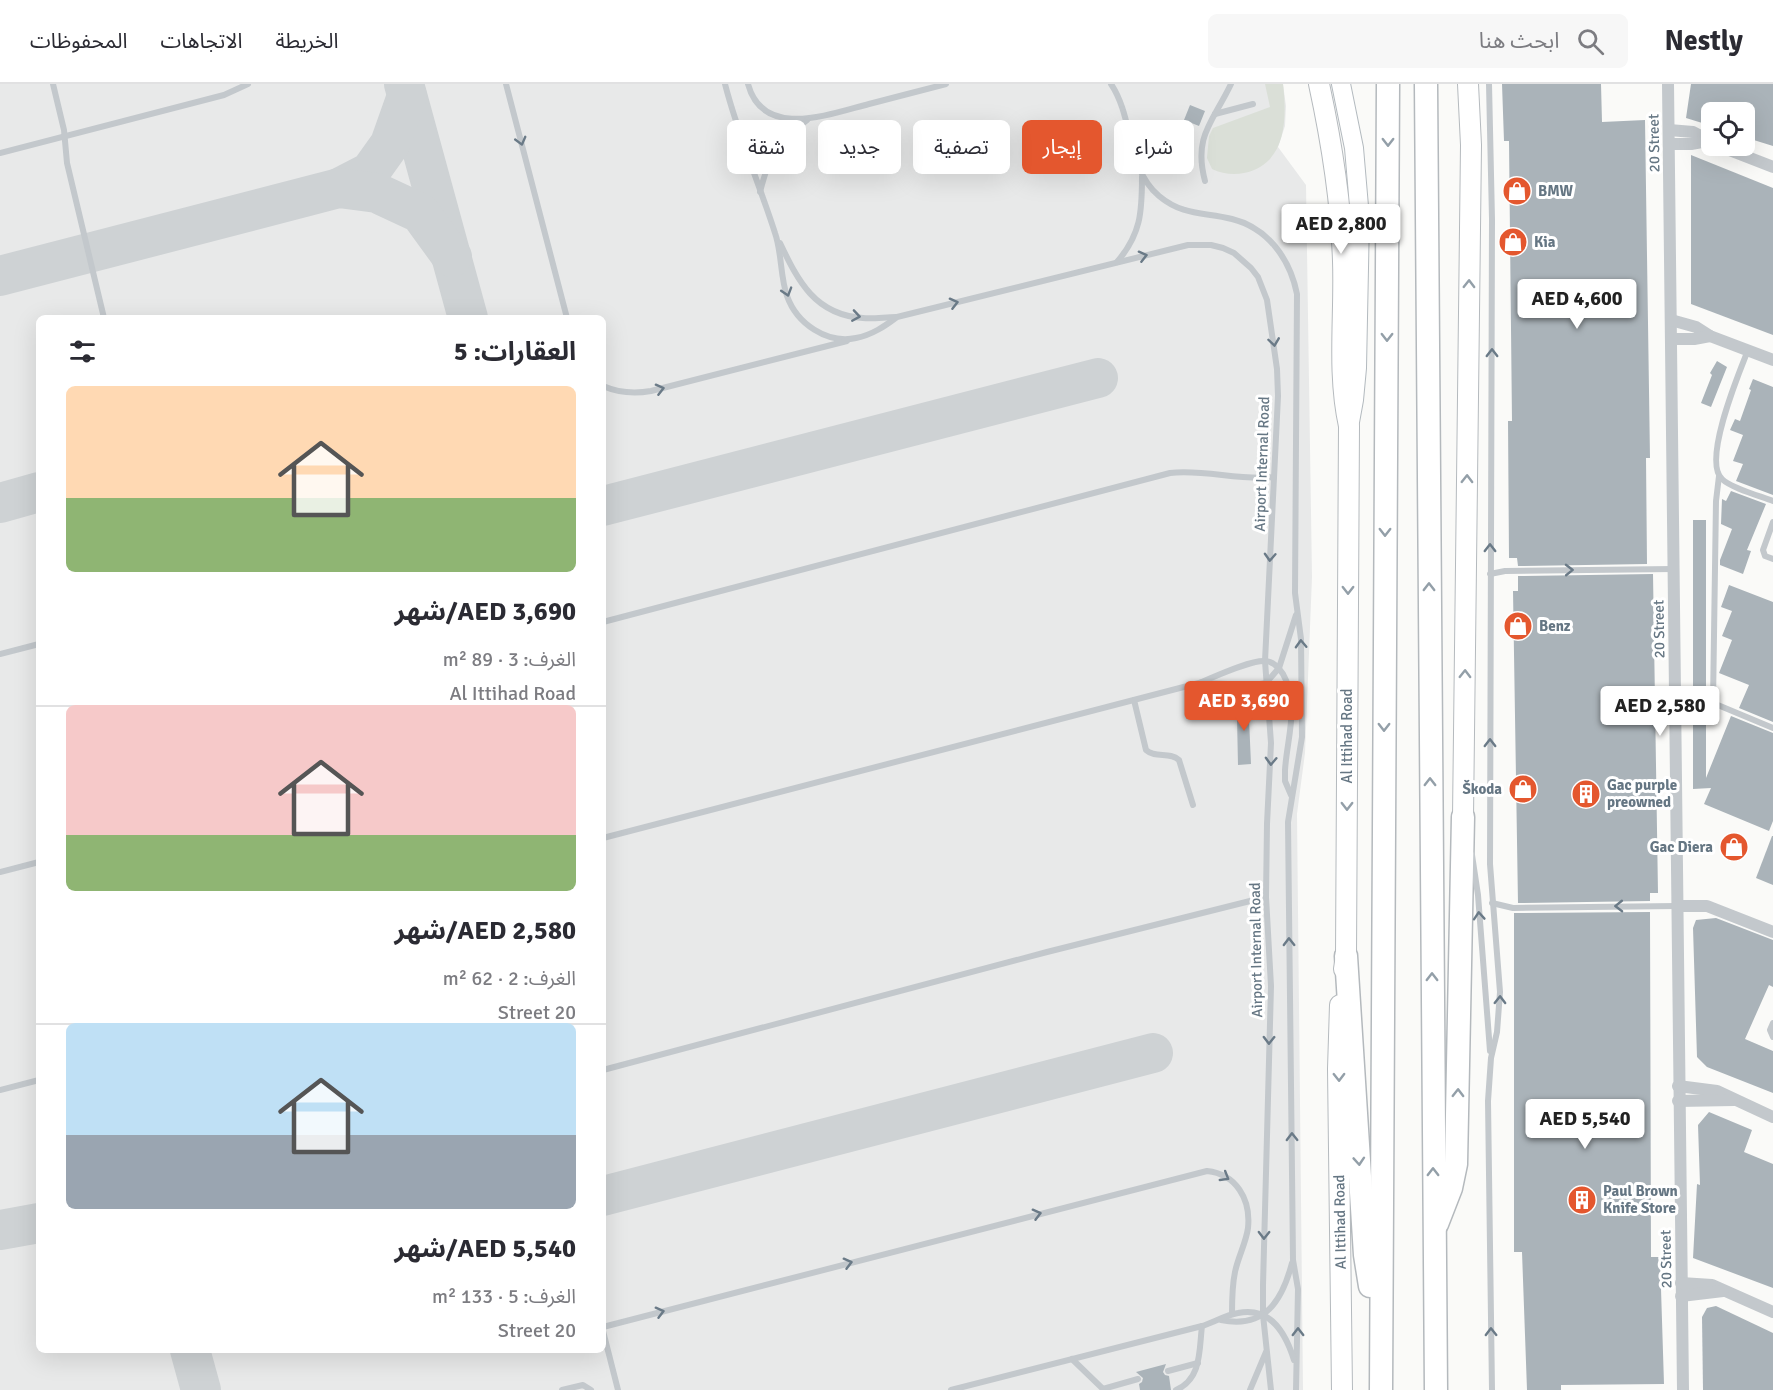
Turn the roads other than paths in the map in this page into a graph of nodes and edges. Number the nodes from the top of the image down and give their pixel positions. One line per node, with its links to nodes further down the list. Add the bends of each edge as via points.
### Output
1 (53, 84): 20 (lane)
2 (248, 84): 20 (lane, via 224,95)
3 (506, 84): 33 (lane, one-way to 33)
4 (725, 84): 29 (lane, Airport Internal Road)
5 (748, 84): 18 (lane, via 754,101 766,111)
6 (946, 84): 18 (lane)
7 (1111, 84): 27 (lane, via 1122,105)
8 (1231, 84): 17 (lane)
9 (1319, 84): 42 (main road, via 1339,187 1342,380)
10 (1341, 84): 42 (main road, Al Ittihad Road, via 1354,148 1360,218 1357,368)
11 (1388, 84): 92 (highway, one-way to 92)
12 (1426, 84): 83 (highway, one-way to 12)
13 (1468, 84): 62 (main road, one-way to 13, via 1471,145)
14 (1489, 84): 49 (lane, one-way to 14)
15 (1668, 84): 19 (street, 20 Street)
16 (1253, 104): 17 (lane)
17 (1215, 114): 28 (lane, via 1201,148)
18 (807, 120): 29 (lane, via 776,147)
19 (1669, 130): 21 (street, via 1693,132); 23 (street, 20 Street)
20 (64, 136): 24 (lane); 32 (lane)
21 (1701, 137)
22 (1701, 143): 23 (street)
23 (1669, 144): 35 (street, 20 Street)
24 (0, 153)
25 (1745, 156): 26 (street)
26 (1773, 167)
27 (1142, 177): 31 (lane, via 1140,220 1131,244); 50 (lane, via 1158,195 1181,209 1232,219 1256,230 1284,257 1295,281)
28 (1205, 181)
29 (760, 193): 30 (lane, Airport Internal Road)
30 (776, 235): 34 (lane, one-way to 34, via 796,278 825,306 862,318); 37 (lane, Airport Internal Road, one-way to 37, via 788,297 795,312 821,334)
31 (1117, 263): 34 (lane, Airport Internal Road, one-way to 31); 44 (lane, Airport Internal Road, one-way to 44, via 1199,244 1211,245 1234,253 1258,277 1267,300 1275,350 1278,396)
32 (103, 315)
33 (566, 315)
34 (897, 317): 37 (lane, Airport Internal Road, via 871,334)
35 (1671, 320): 36 (street, via 1696,327); 38 (street, 20 Street)
36 (1710, 336): 38 (street); 39 (street)
37 (855, 338): 41 (lane, one-way to 37, via 629,393 651,392)
38 (1671, 339): 48 (street, 20 Street)
39 (1748, 350): 40 (street); 43 (lane, via 1721,425)
40 (1773, 360)
41 (606, 387)
42 (1349, 426): 72 (main road, Al Ittihad Road, one-way to 72)
43 (1719, 476): 45 (lane); 59 (lane, via 1713,703)
44 (1274, 477): 51 (lane, via 1170,473); 54 (lane, Airport Internal Road, one-way to 54)
45 (1773, 501)
46 (1773, 522): 47 (lane, via 1763,550 1765,556)
47 (1773, 559)
48 (1673, 569): 49 (lane, one-way to 48); 70 (street, 20 Street)
49 (1490, 574): 69 (lane, one-way to 49)
50 (1296, 612): 55 (lane); 60 (lane, one-way to 50, via 1302,737 1301,639)
51 (606, 621)
52 (36, 645): 53 (lane)
53 (0, 654)
54 (1265, 661): 55 (lane); 56 (lane); 57 (lane, Airport Internal Road)
55 (1279, 668): 57 (lane); 60 (lane, via 1292,699 1285,770)
56 (1199, 683): 57 (lane); 58 (lane)
57 (1266, 683): 68 (lane, Airport Internal Road, one-way to 68, via 1271,743)
58 (1134, 700): 61 (lane, via 1146,750 1155,755 1173,755 1179,760); 63 (lane)
59 (1773, 728)
60 (1291, 795): 84 (lane, one-way to 60, via 1287,822)
61 (1193, 805)
62 (1463, 817): 64 (lane); 83 (highway, one-way to 62, via 1448,1199 1456,1164)
63 (606, 837)
64 (1470, 843)
65 (1472, 851): 75 (lane, one-way to 65)
66 (36, 863): 67 (lane)
67 (0, 872)
68 (1266, 897): 76 (lane); 90 (lane, Airport Internal Road, one-way to 90, via 1271,986)
69 (1492, 903): 70 (lane, one-way to 69, via 1513,908); 75 (lane, one-way to 69, via 1500,1013)
70 (1677, 906): 71 (street, via 1707,906); 78 (street, 20 Street)
71 (1773, 932)
72 (1346, 956): 92 (highway, one-way to 92, via 1365,1256); 111 (main road, Al Ittihad Road, one-way to 111, via 1338,1068)
73 (1773, 1023): 74 (lane)
74 (1773, 1037)
75 (1491, 1058): 114 (lane, one-way to 75, via 1488,1101)
76 (606, 1069)
77 (36, 1081): 79 (lane)
78 (1678, 1086): 80 (street, via 1717,1091); 81 (street, 20 Street)
79 (0, 1090)
80 (1734, 1100): 81 (street); 82 (street)
81 (1678, 1101): 85 (street, 20 Street)
82 (1773, 1117)
83 (1433, 1231): 113 (highway)
84 (1293, 1260): 90 (lane, via 1286,1287); 99 (lane, one-way to 84, via 1298,1289)
85 (1681, 1283): 86 (street, via 1705,1283); 87 (street, 20 Street)
86 (1723, 1291): 87 (street); 88 (street)
87 (1681, 1296): 115 (street, 20 Street)
88 (1773, 1312)
89 (1232, 1314): 90 (lane); 91 (lane); 94 (lane, one-way to 89, via 1207,1171 1218,1172 1238,1186 1248,1213 1234,1274)
90 (1263, 1315): 91 (lane, via 1247,1321); 96 (lane, Airport Internal Road); 99 (lane, via 1282,1331)
91 (1221, 1320): 93 (lane)
92 (1380, 1320): 112 (highway)
93 (1202, 1326): 97 (lane); 98 (lane)
94 (606, 1328)
95 (606, 1341): 104 (lane)
96 (1267, 1349): 108 (lane); 109 (lane, Airport Internal Road)
97 (1072, 1359): 105 (lane); 106 (lane)
98 (1198, 1363): 100 (lane); 107 (lane, via 1193,1378)
99 (1295, 1364): 110 (lane)
100 (1168, 1371)
101 (1138, 1379): 106 (lane)
102 (561, 1390): 103 (lane, via 583,1385)
103 (591, 1390)
104 (618, 1390)
105 (951, 1390)
106 (1103, 1390)
107 (1176, 1390)
108 (1250, 1390)
109 (1271, 1390)
110 (1296, 1390)
111 (1342, 1390)
112 (1381, 1390)
113 (1436, 1390)
114 (1492, 1390)
115 (1683, 1390)

